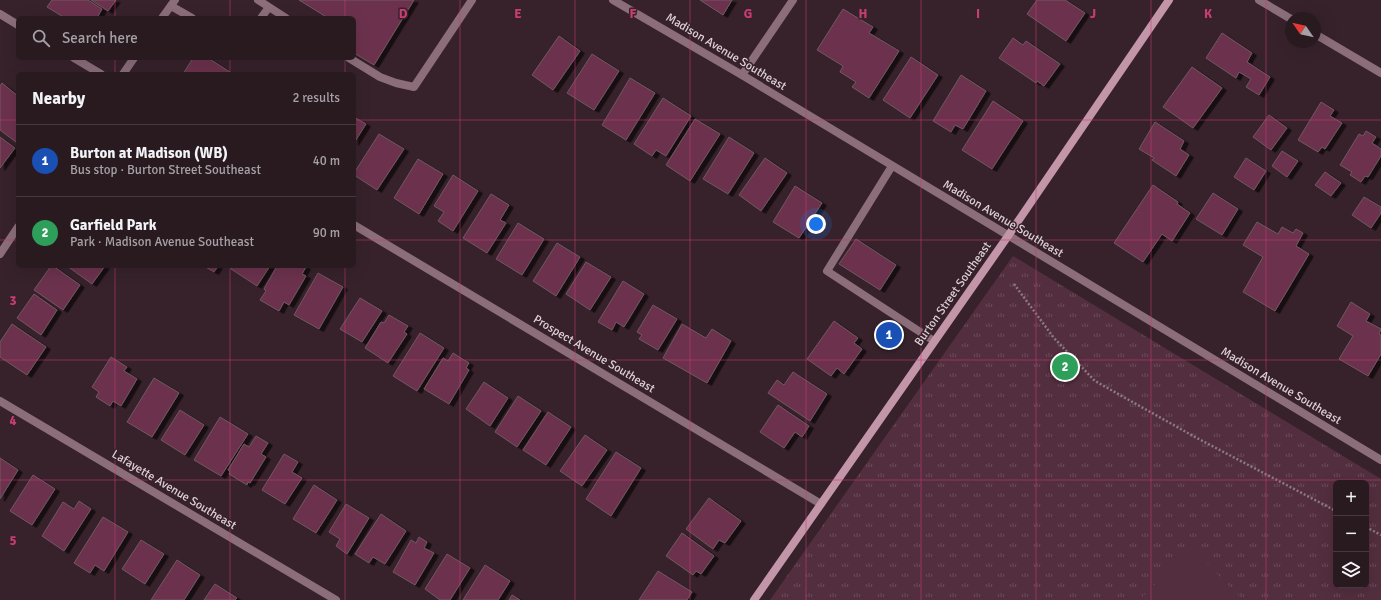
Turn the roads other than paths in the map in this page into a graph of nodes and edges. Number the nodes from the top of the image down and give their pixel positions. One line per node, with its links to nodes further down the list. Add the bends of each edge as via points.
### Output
1 (258, 0): 8 (street)
2 (472, 0): 19 (street, via 414,86 380,77)
3 (613, 0): 23 (street, Madison Avenue Southeast)
4 (793, 0): 23 (street)
5 (1169, 0): 27 (main road, Burton Street Southeast)
6 (1259, 0): 10 (street)
7 (173, 3): 11 (street); 12 (street)
8 (269, 7): 13 (street); 14 (street)
9 (0, 14): 15 (street)
10 (1285, 15)
11 (163, 16)
12 (189, 16)
13 (262, 16)
14 (283, 16)
15 (16, 24)
16 (1321, 38): 22 (street)
17 (77, 60): 20 (street)
18 (133, 60): 21 (street)
19 (352, 60)
20 (98, 72)
21 (124, 72)
22 (1381, 74)
23 (742, 75): 24 (street, Madison Avenue Southeast)
24 (892, 166): 27 (street, Madison Avenue Southeast); 29 (street, via 827,271)
25 (356, 226): 32 (street, Prospect Avenue Southeast)
26 (16, 230): 28 (street)
27 (1008, 236): 29 (main road, Burton Street Southeast); 31 (street, Madison Avenue Southeast)
28 (0, 254)
29 (934, 341): 32 (main road, Burton Street Southeast)
30 (0, 401): 33 (street, Lafayette Avenue Southeast)
31 (1381, 460)
32 (821, 504): 34 (main road, Burton Street Southeast)
33 (336, 600)
34 (754, 600)

